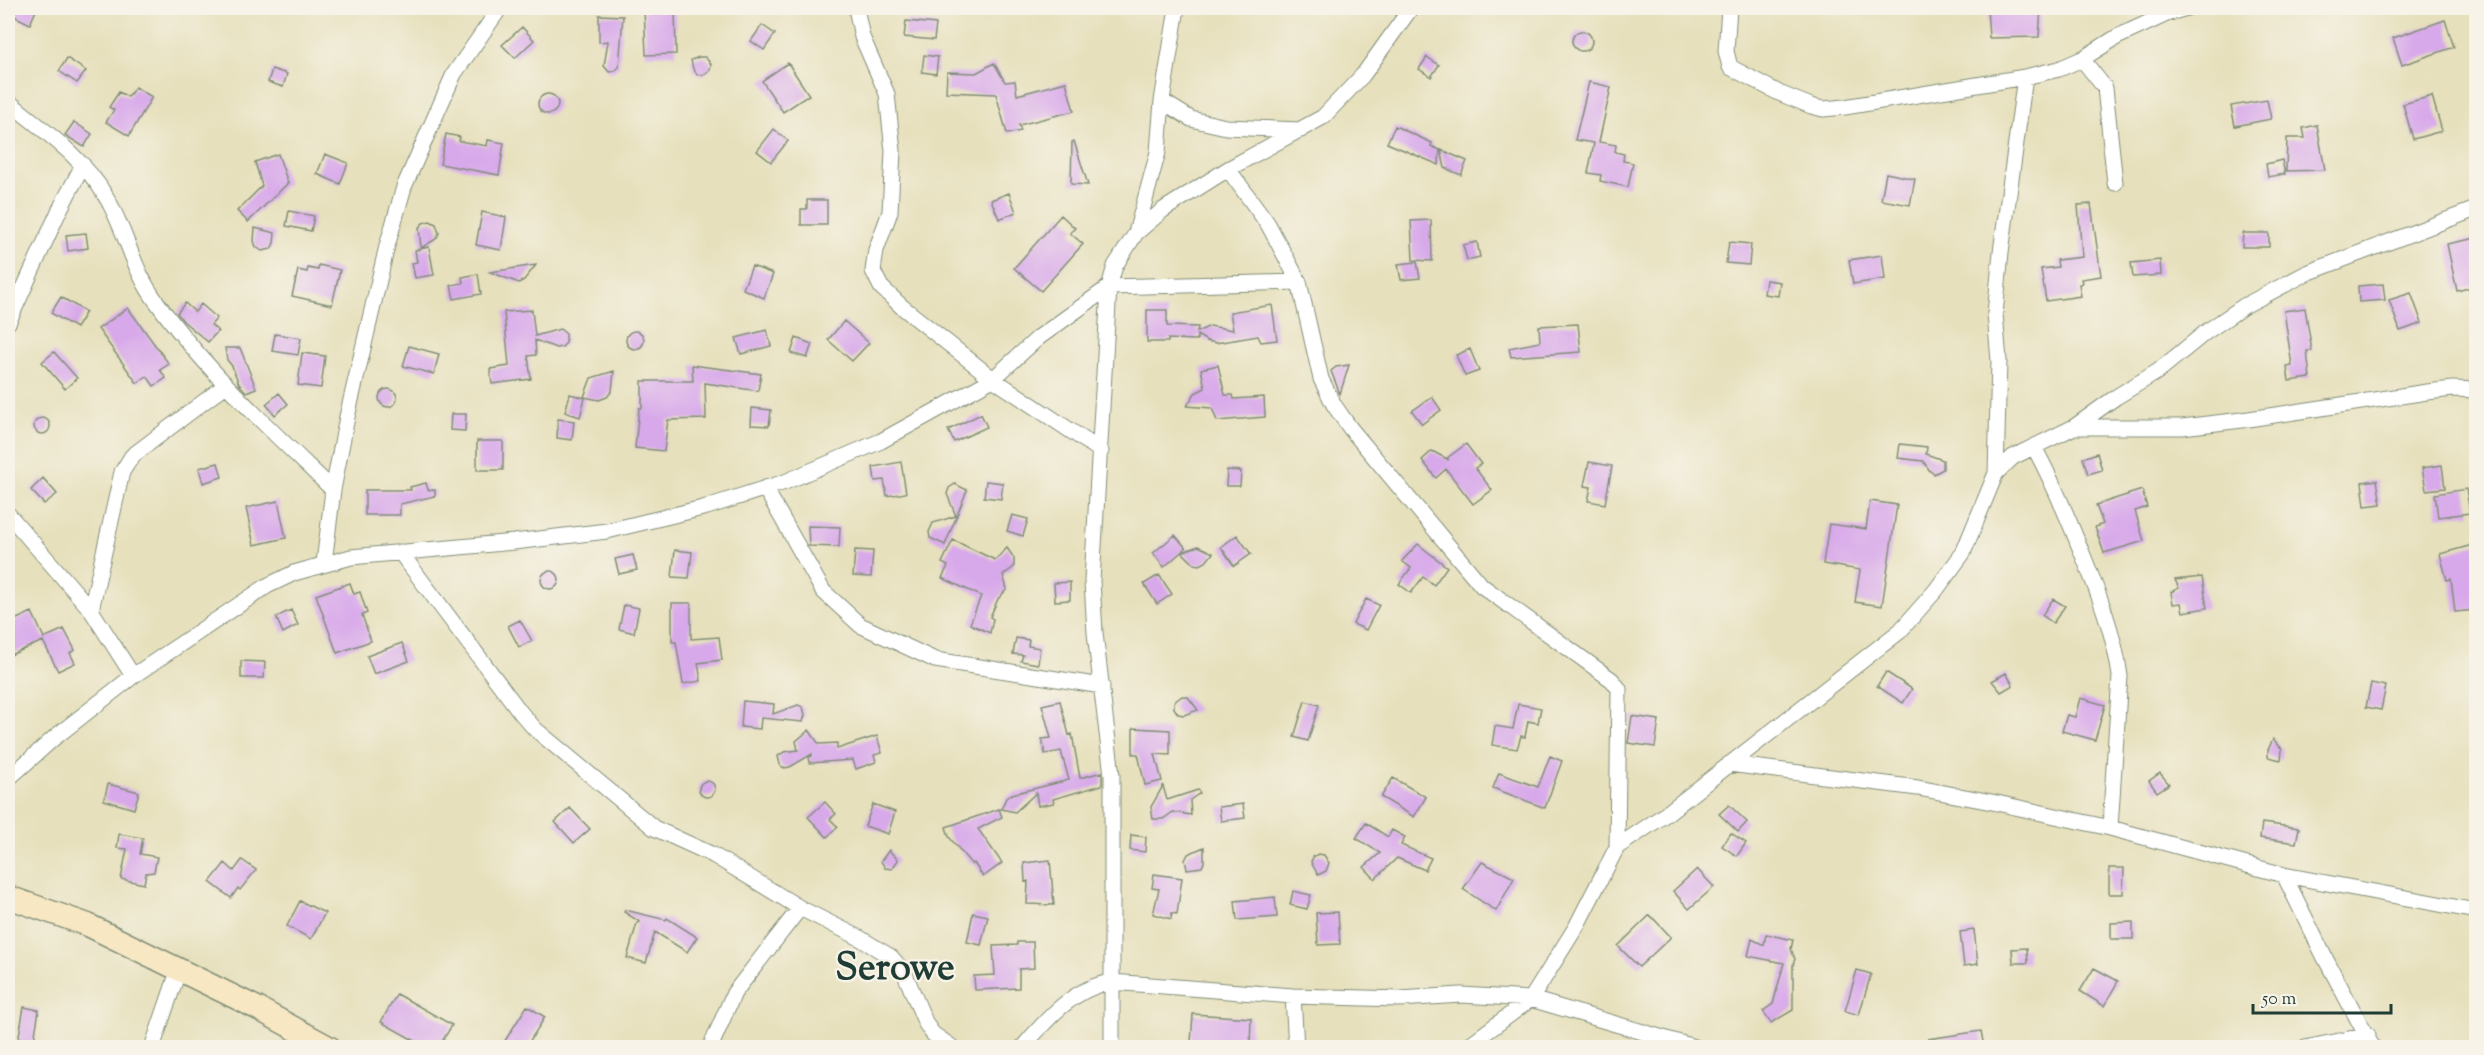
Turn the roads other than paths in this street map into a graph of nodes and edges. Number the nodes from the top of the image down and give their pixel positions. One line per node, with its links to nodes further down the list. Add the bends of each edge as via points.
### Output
1 (500, 8): 28 (street, via 454,74 404,187 387,246)
2 (856, 8): 20 (street, via 862,37 886,94 893,152 890,212 873,271 881,287 901,306)
3 (1177, 8): 10 (street)
4 (1411, 8): 11 (street, via 1363,75 1323,117)
5 (1730, 8): 8 (street, via 1726,51 1730,67 1779,93 1823,109)
6 (2187, 8): 7 (street, via 2116,37)
7 (2082, 59): 8 (street); 14 (street, via 2105,88)
8 (2025, 77): 26 (street, via 1995,314 1999,361)
9 (8, 101): 12 (street)
10 (1162, 101): 11 (street, via 1191,119 1226,127); 16 (street, via 1158,152)
11 (1301, 130): 13 (street)
12 (83, 165): 19 (street); 21 (street, via 106,195 140,277 156,302)
13 (1228, 169): 16 (street, via 1163,210); 17 (street, via 1268,224)
14 (2115, 183)
15 (2476, 209): 23 (street, via 2307,273 2244,306)
16 (1136, 233): 18 (street, via 1115,267)
17 (1299, 282): 18 (street); 38 (street, via 1321,379 1350,428 1482,586 1619,689)
18 (1109, 287): 20 (street, via 1038,338); 25 (street)
19 (8, 323)
20 (993, 379): 25 (street); 27 (street, via 880,441)
21 (226, 385): 28 (street); 32 (street, via 126,463)
22 (2476, 390): 23 (street, via 2427,392 2182,427)
23 (2074, 428): 24 (street)
24 (2034, 447): 26 (street, via 2013,457); 37 (street, via 2052,480 2095,584 2118,657)
25 (1101, 451): 34 (street, via 1092,581)
26 (1996, 473): 35 (street, via 1963,553 1900,632)
27 (765, 488): 30 (street, via 707,507 606,531); 34 (street, via 823,591 860,625 935,660)
28 (333, 490): 31 (street)
29 (8, 514): 32 (street)
30 (400, 552): 31 (street); 41 (street, via 535,729 654,828 713,855)
31 (324, 563): 33 (street, via 267,586)
32 (91, 610): 33 (street)
33 (133, 676): 36 (street)
34 (1102, 686): 44 (street, via 1112,775)
35 (1729, 764): 37 (street, via 1918,788); 38 (street)
36 (8, 779)
37 (2110, 828): 39 (street)
38 (1617, 847): 46 (street, via 1576,927)
39 (2284, 875): 42 (street); 47 (street)
40 (8, 897): 43 (street, via 88,925)
41 (800, 908): 50 (street, via 734,993); 51 (street, via 858,937 900,964 926,1024 933,1034)
42 (2476, 911)
43 (179, 969): 48 (street); 49 (street)
44 (1112, 982): 45 (street); 52 (street, via 1097,984 1072,998); 53 (street)
45 (1293, 996): 46 (street); 54 (street)
46 (1531, 999): 55 (street); 56 (street)
47 (2370, 1041): 57 (street)
48 (152, 1047)
49 (330, 1047)
50 (710, 1047)
51 (953, 1047)
52 (1022, 1047)
53 (1112, 1047)
54 (1296, 1047)
55 (1465, 1047)
56 (1697, 1047)
57 (2305, 1047)

